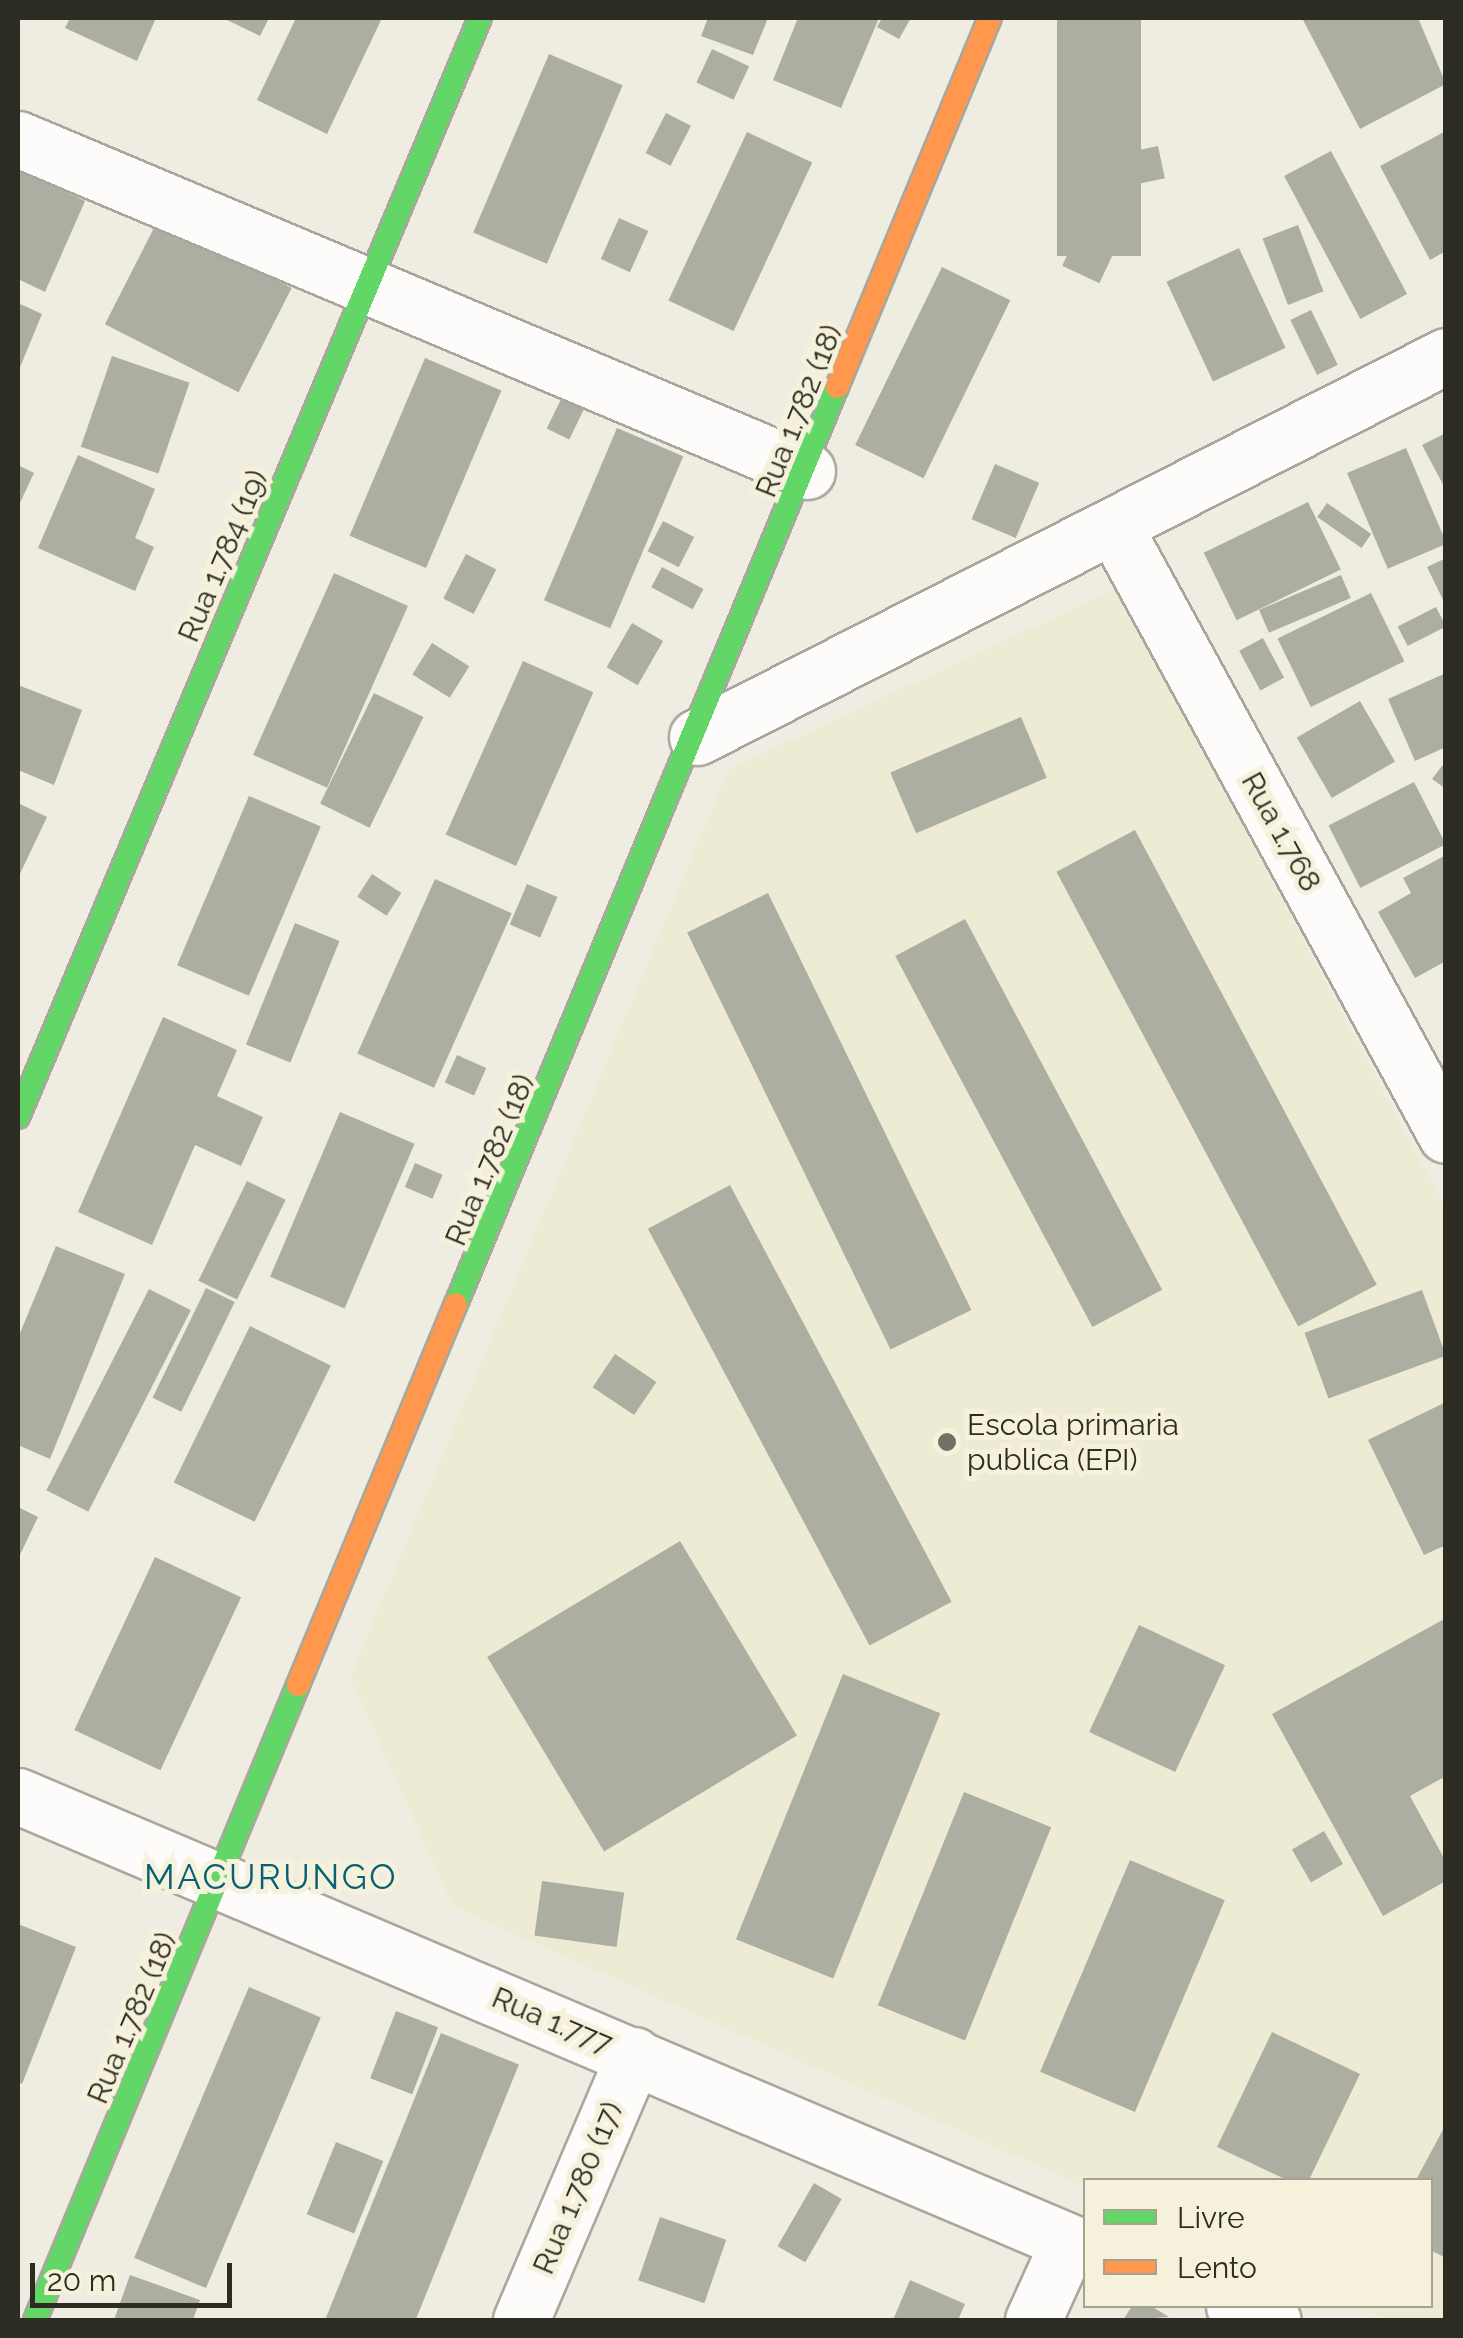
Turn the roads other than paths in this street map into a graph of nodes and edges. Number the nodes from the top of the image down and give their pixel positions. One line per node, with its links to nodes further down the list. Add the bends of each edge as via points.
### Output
1 (480, 18): 4 (street, Rua 1.784 (19))
2 (990, 18): 6 (street, Rua 1.782 (18))
3 (18, 139): 4 (street)
4 (370, 288): 6 (street); 9 (street, Rua 1.784 (19))
5 (1446, 356): 7 (street)
6 (807, 471): 8 (street, Rua 1.782 (18))
7 (1116, 530): 8 (street); 10 (street, Rua 1.768)
8 (698, 737): 12 (street, Rua 1.782 (18))
9 (18, 1117)
10 (1446, 1135)
11 (18, 1796): 12 (street, Rua 1.777)
12 (222, 1883): 13 (street, Rua 1.777); 16 (street, Rua 1.782 (18))
13 (634, 2056): 14 (street, Rua 1.777); 17 (street, Rua 1.780 (17))
14 (1077, 2246): 18 (street)
15 (1240, 2308): 19 (street)
16 (35, 2320)
17 (522, 2320)
18 (1034, 2320)
19 (1273, 2320)

